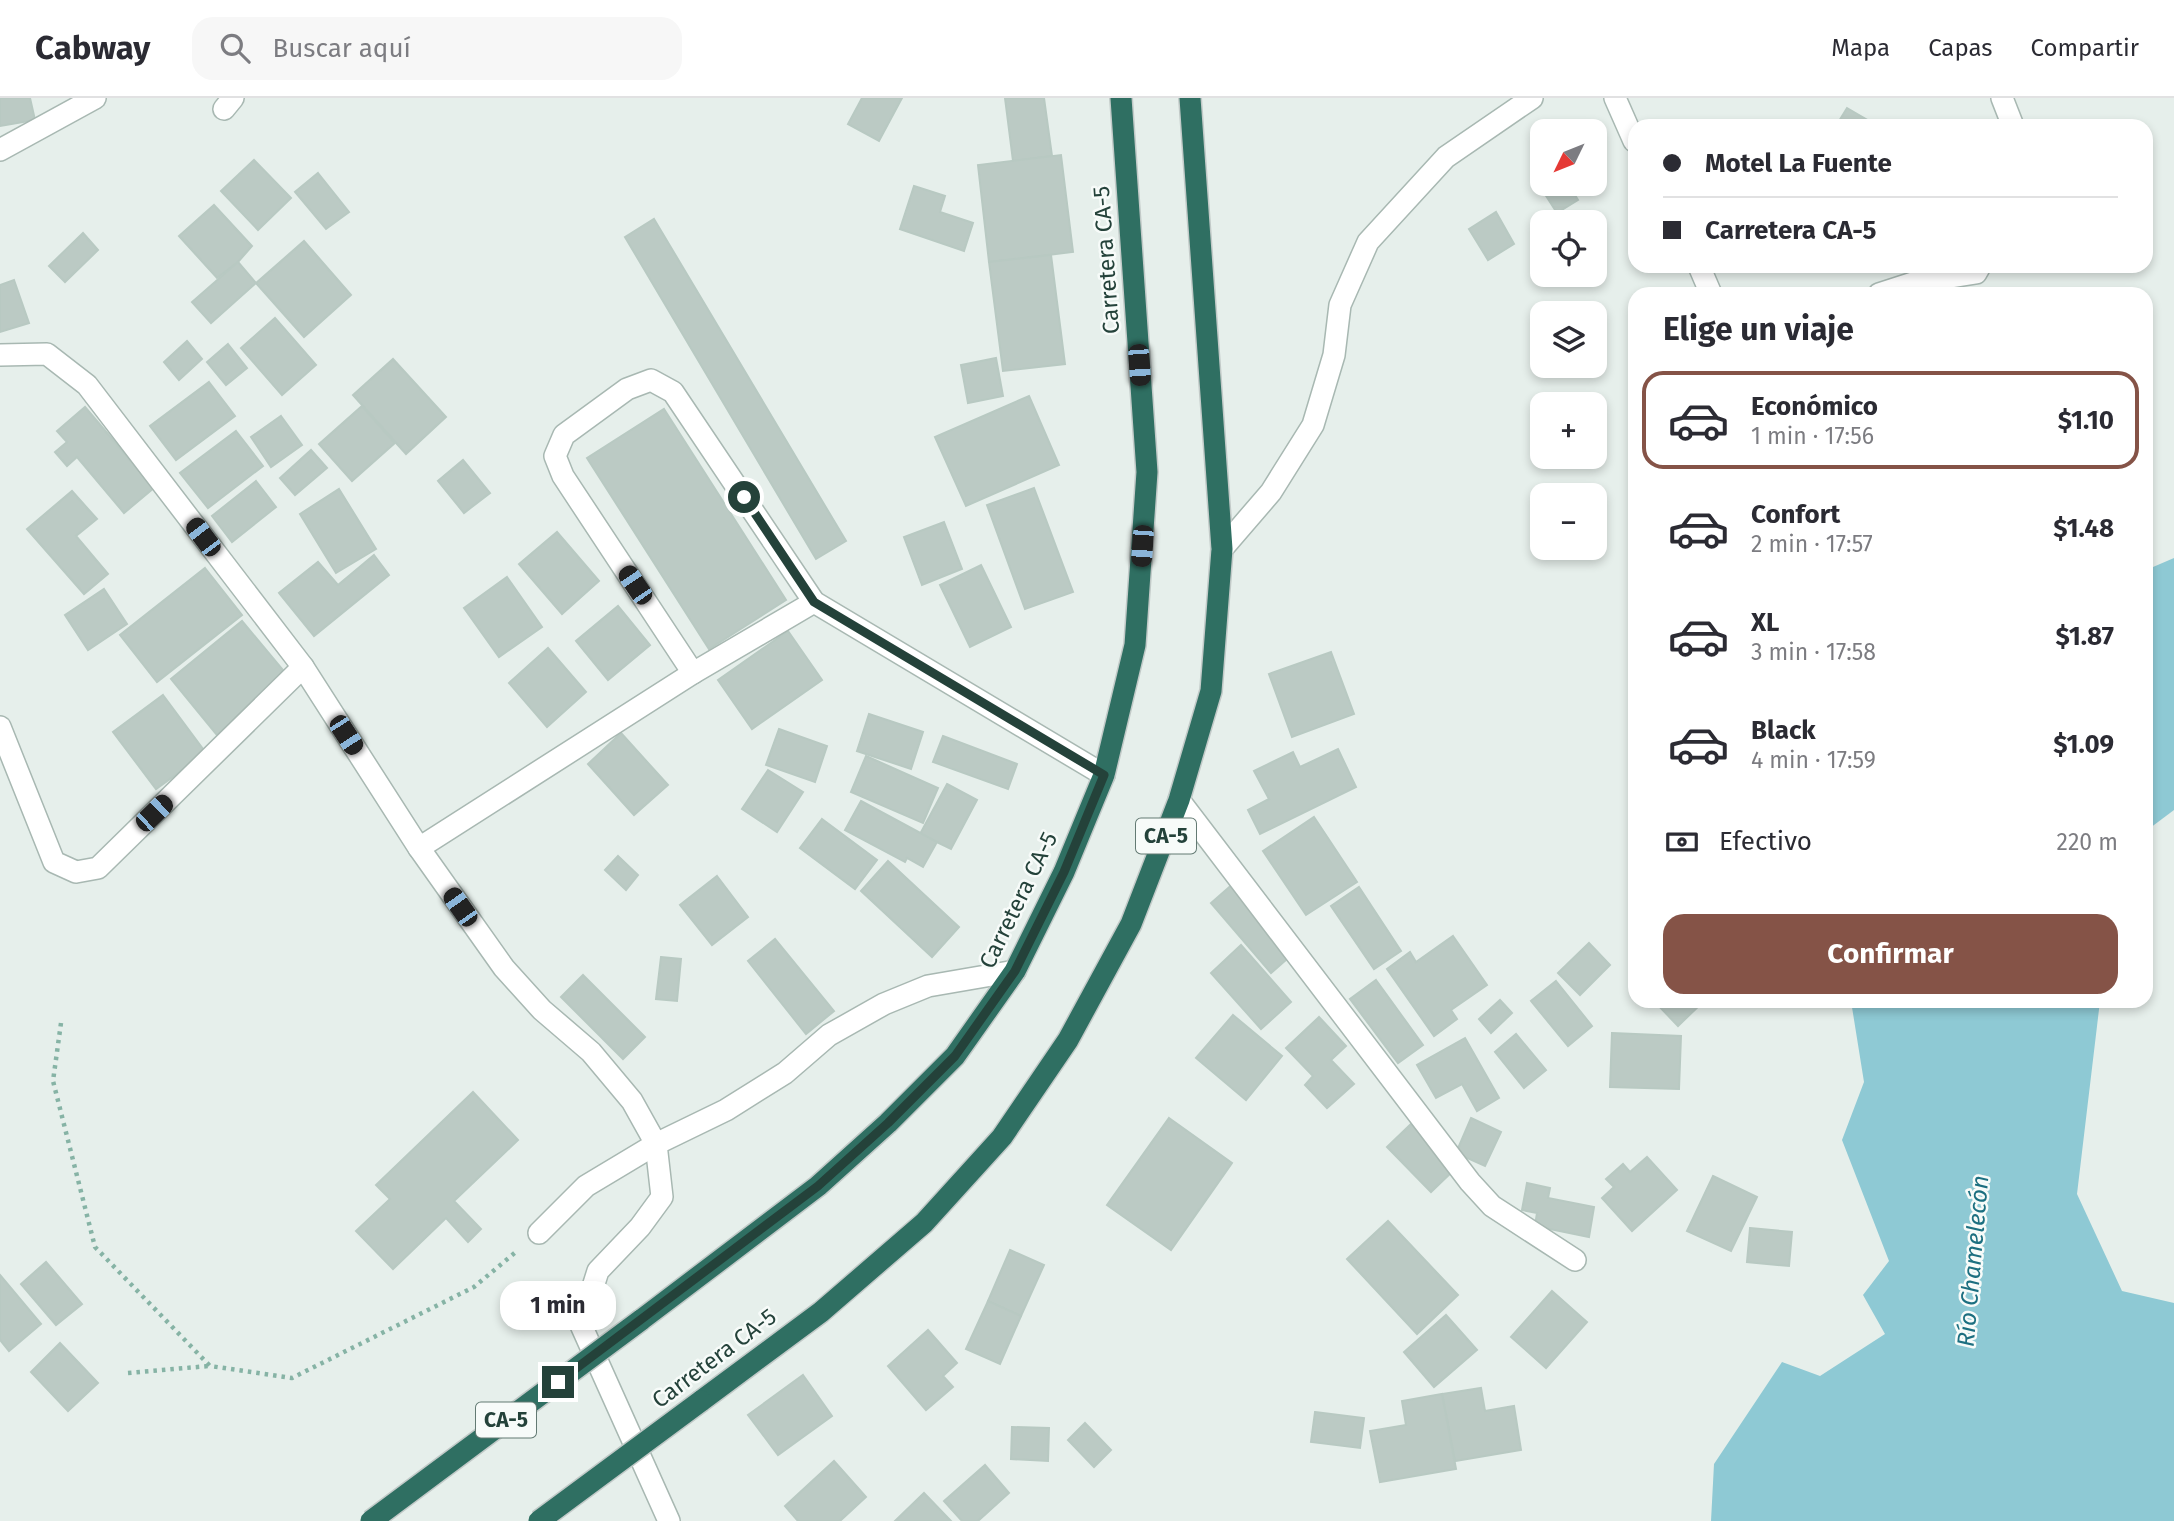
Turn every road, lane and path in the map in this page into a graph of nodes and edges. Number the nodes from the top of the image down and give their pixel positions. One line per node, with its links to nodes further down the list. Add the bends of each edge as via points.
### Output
1 (95, 98): 9 (street)
2 (1121, 98): 18 (highway, Carretera CA-5 / CA-5, via 1147,472 1135,645)
3 (1189, 98): 13 (highway, Carretera CA-5 / CA-5)
4 (1532, 98): 13 (street, via 1446,157 1367,242 1340,305 1334,355 1313,425 1271,492)
5 (1615, 98): 8 (street)
6 (2002, 98): 7 (street)
7 (2010, 119)
8 (1628, 127)
9 (0, 150)
10 (1976, 273): 11 (street)
11 (1901, 287)
12 (0, 355): 15 (street, via 47,354 87,385)
13 (1222, 549): 19 (highway, Carretera CA-5 / CA-5, via 1211,691)
14 (814, 602): 16 (street); 16 (street, via 673,392 651,380 627,389 564,435 555,456 563,476); 18 (street)
15 (303, 667): 17 (street, via 98,868 76,872 54,862); 20 (street)
16 (693, 673): 20 (street)
17 (0, 727)
18 (1104, 775): 21 (highway, Carretera CA-5 / CA-5, via 1064,872)
19 (1179, 800): 25 (street, via 1470,1182 1492,1206); 29 (highway, Carretera CA-5 / CA-5, bridge, via 1131,924 1068,1040 1002,1137 924,1223 821,1312)
20 (419, 848): 23 (street, via 505,968 542,1010 591,1052 632,1101)
21 (1015, 971): 23 (street, via 928,986 884,1004 829,1035 785,1073 736,1104); 28 (highway, Carretera CA-5 / CA-5, bridge, via 955,1056 818,1186)
22 (61, 1023): 26 (path, via 54,1081 95,1247)
23 (656, 1144): 24 (street, via 586,1186); 30 (street, via 662,1197 598,1271 581,1325)
24 (539, 1233): 26 (path, via 474,1287 292,1378)
25 (1575, 1260)
26 (210, 1366): 27 (path)
27 (128, 1373)
28 (371, 1521)
29 (539, 1521)
30 (669, 1521)

